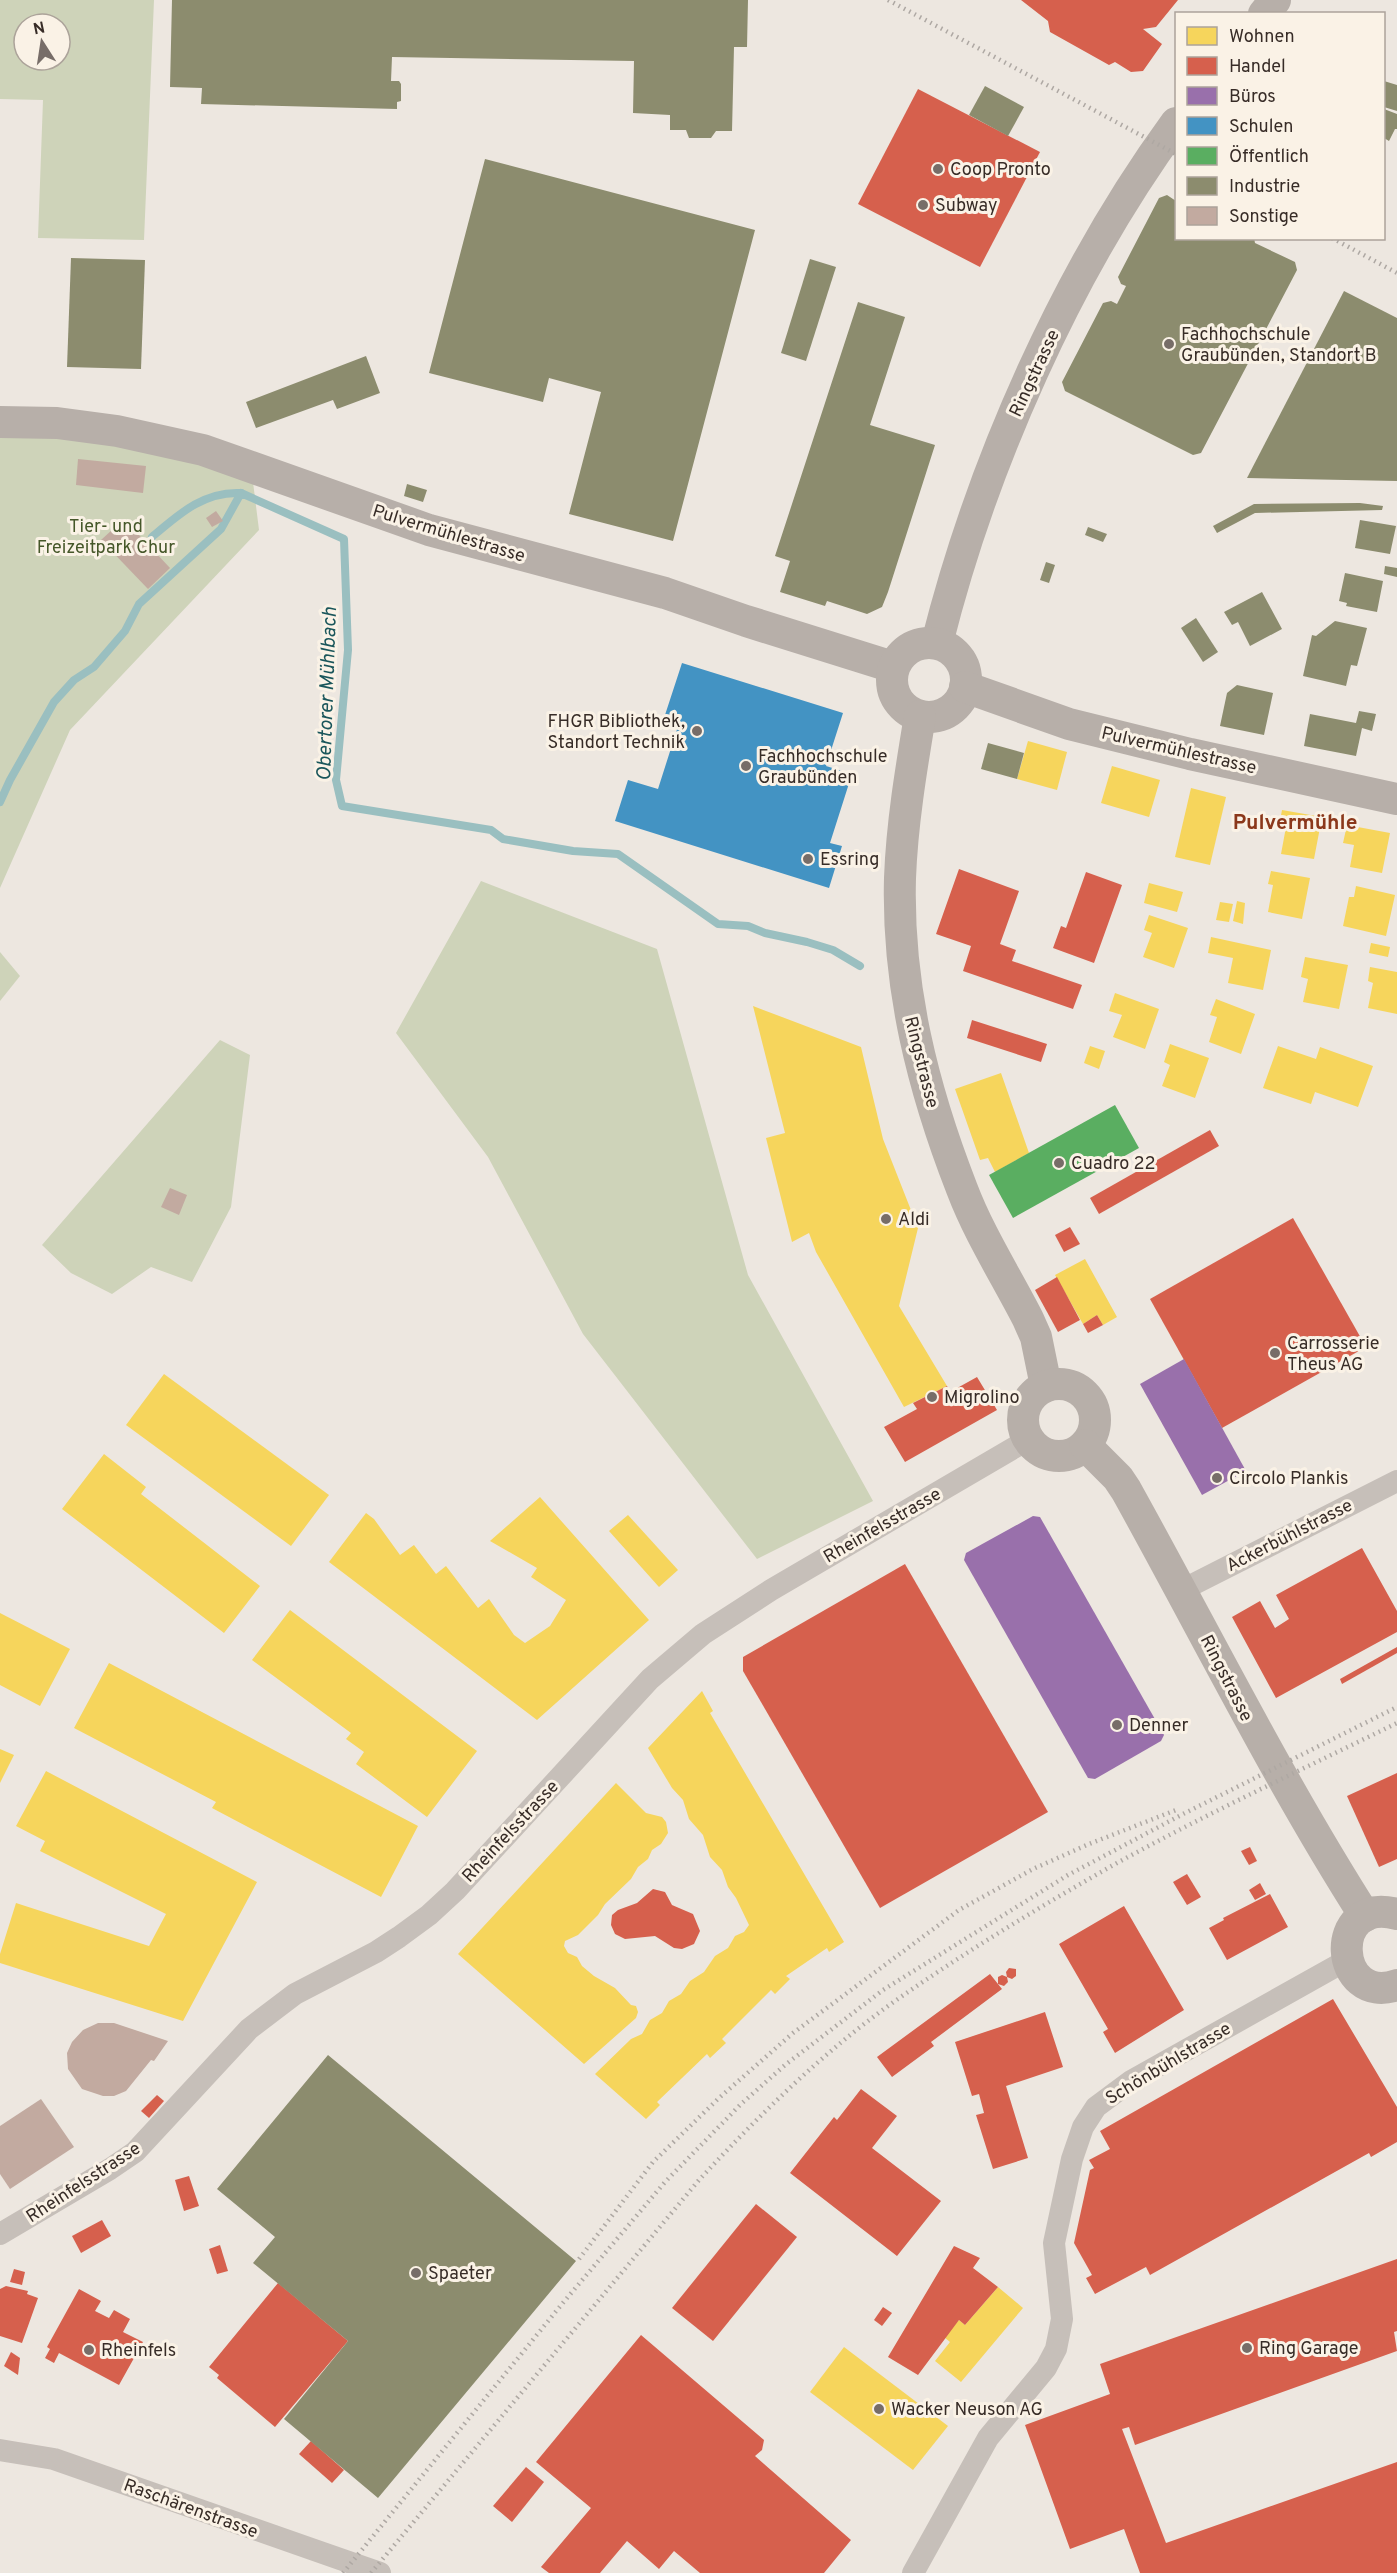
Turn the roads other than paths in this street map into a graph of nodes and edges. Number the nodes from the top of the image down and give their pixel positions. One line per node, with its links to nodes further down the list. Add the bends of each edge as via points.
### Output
1 (1275, 0): 2 (main road)
2 (1266, 12)
3 (1175, 124): 5 (main road, Ringstrasse, via 1098,244 1021,399 973,526)
4 (0, 422): 6 (main road, Pulvermühlestrasse, via 57,423 117,431 203,450 429,530 664,593)
5 (937, 643): 6 (main road, via 906,650); 7 (main road, via 956,655 966,675)
6 (893, 667): 8 (main road, via 893,692 899,703)
7 (965, 687): 8 (main road, via 949,711); 9 (main road, Pulvermühlestrasse, via 1069,724)
8 (920, 716): 10 (main road, Ringstrasse, via 907,793 900,878 902,947 914,1041 927,1093 961,1187 1036,1337)
9 (1397, 799)
10 (1046, 1386): 11 (main road, via 1037,1391 1025,1408 1023,1419); 12 (main road, via 1067,1384 1086,1395 1092,1404 1095,1426)
11 (1029, 1439): 12 (main road, via 1036,1447 1055,1455 1066,1455); 19 (street, Rheinfelsstrasse, via 703,1634 650,1679 429,1915 376,1952 295,1994 269,2013 249,2029 135,2152)
12 (1085, 1445): 14 (main road, Ringstrasse, via 1126,1490)
13 (1397, 1481): 14 (street, Ackerbühlstrasse)
14 (1182, 1590): 16 (main road, Ringstrasse, via 1251,1724)
15 (1397, 1914): 16 (main road, via 1381,1911)
16 (1365, 1916): 17 (main road, via 1348,1935)
17 (1347, 1960): 18 (main road, via 1364,1982 1383,1988); 22 (street, Schönbühlstrasse, via 1131,2081 1092,2112 1078,2139 1056,2228 1054,2253 1062,2319 1059,2342 1046,2368 988,2438)
18 (1397, 1984)
19 (0, 2234)
20 (0, 2450): 21 (street, Raschärenstrasse, via 54,2459)
21 (380, 2573)
22 (913, 2573)

